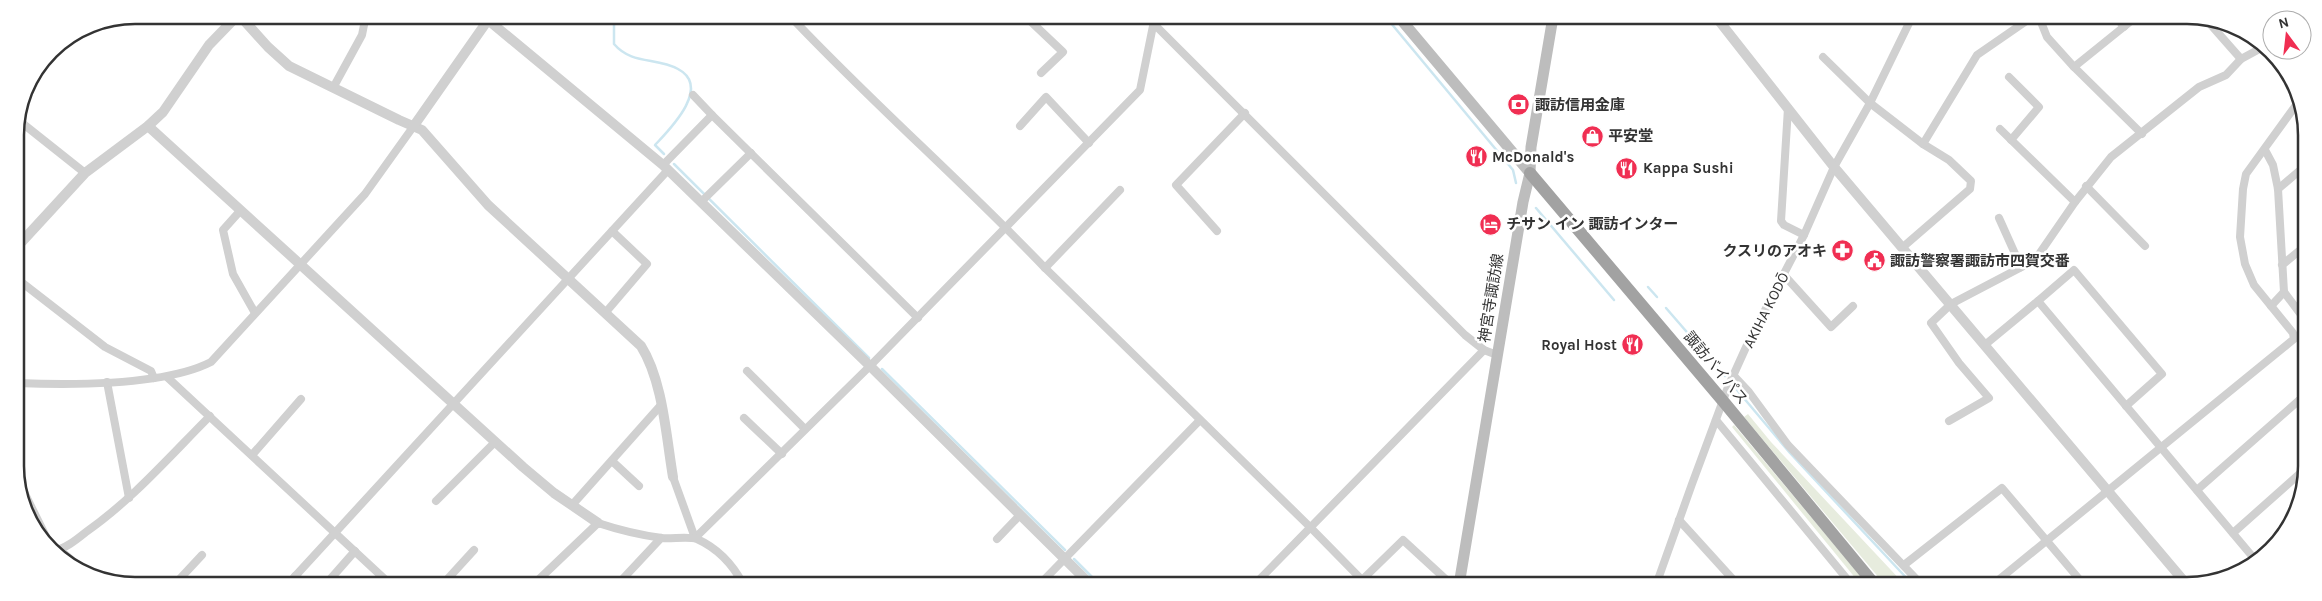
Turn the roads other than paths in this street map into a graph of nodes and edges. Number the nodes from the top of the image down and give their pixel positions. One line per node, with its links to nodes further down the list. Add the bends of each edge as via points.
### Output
1 (229, 24): 34 (street, via 209,45 163,112)
2 (246, 24): 26 (street, via 289,66)
3 (364, 24): 26 (street, via 362,35)
4 (486, 24): 35 (street)
5 (497, 24): 45 (street)
6 (798, 24): 56 (street)
7 (1033, 24): 24 (street, via 1063,52)
8 (1154, 24): 40 (street, via 1140,90)
9 (1159, 24): 31 (street)
10 (1405, 24): 48 (main road)
11 (1552, 24): 48 (main road, 神宮寺諏訪線, via 1531,147)
12 (1722, 24): 29 (street)
13 (1909, 24): 28 (street, AKIHA KODŌ)
14 (2022, 24): 41 (street, via 1977,55)
15 (2042, 24): 23 (street, via 2047,37)
16 (2122, 24): 18 (street)
17 (2128, 24): 18 (street)
18 (2124, 27): 23 (street)
19 (2213, 27): 22 (street)
20 (2258, 50): 22 (street)
21 (1823, 57): 28 (street)
22 (2241, 59): 38 (street, via 2226,75 2199,87)
23 (2074, 68): 38 (street)
24 (1041, 73)
25 (2009, 78): 39 (street, via 2039,107)
26 (333, 88): 35 (street)
27 (693, 95): 32 (street)
28 (1870, 103): 41 (street); 44 (street, AKIHA KODŌ)
29 (1788, 108): 44 (street); 59 (street, via 1781,221)
30 (2294, 108): 42 (street)
31 (1245, 113): 58 (street, via 1176,185); 81 (street, via 1465,335)
32 (712, 114): 43 (street); 45 (street)
33 (24, 125): 47 (street)
34 (148, 126): 47 (street); 54 (street)
35 (413, 126): 64 (street, via 365,194); 69 (street, via 422,130 488,205)
36 (1020, 126): 40 (street, via 1046,97)
37 (2000, 128): 39 (street)
38 (2142, 134): 49 (street, via 2111,157)
39 (2011, 140): 53 (street)
40 (1089, 142): 56 (street)
41 (1923, 144): 62 (street, via 1949,160 1970,182 1970,188)
42 (2265, 150): 50 (street, via 2273,165); 75 (street, via 2246,174 2240,237 2245,264 2254,285)
43 (751, 152): 52 (street); 79 (street)
44 (1834, 167): 59 (street, AKIHA KODŌ); 62 (street)
45 (666, 168): 52 (street); 57 (street)
46 (2298, 172): 50 (street)
47 (85, 173): 60 (street)
48 (1530, 173): 82 (main road, 神宮寺諏訪線); 91 (highway, 諏訪バイパス)
49 (2086, 186): 53 (street); 61 (street)
50 (2278, 189): 65 (street)
51 (1120, 190): 67 (street)
52 (701, 202): 83 (street)
53 (2075, 202): 66 (street, via 2035,260)
54 (240, 211): 64 (street); 78 (street, via 223,230 233,274)
55 (1999, 218): 66 (street)
56 (1006, 227): 67 (street); 79 (street)
57 (612, 231): 69 (street); 77 (street, via 647,264)
58 (1217, 231)
59 (1804, 235): 68 (street, AKIHA KODŌ)
60 (24, 239)
61 (2145, 246)
62 (1904, 247): 73 (street)
63 (2298, 252): 65 (street)
64 (300, 265): 78 (street); 93 (street)
65 (2282, 265): 71 (street)
66 (2021, 267): 73 (street)
67 (1045, 268): 98 (street)
68 (1784, 275): 74 (street, via 1831,327); 85 (street, AKIHA KODŌ)
69 (569, 278): 77 (street); 93 (street)
70 (24, 284): 87 (street, via 105,347 150,371)
71 (2284, 292): 75 (street); 76 (street)
72 (2038, 301): 80 (street); 95 (street); 95 (street, via 2074,270 2162,374)
73 (1951, 304): 80 (street); 100 (street, via 1931,323 1989,398)
74 (1853, 306)
75 (2271, 306): 103 (street, via 2293,333 2294,339)
76 (2298, 311)
77 (606, 312): 94 (street, via 642,346 650,360)
78 (255, 314): 86 (street, via 211,362 196,370)
79 (918, 318): 83 (street)
80 (1986, 344): 111 (street)
81 (1484, 350): 82 (street); 118 (street)
82 (1497, 356): 146 (main road, 神宮寺諏訪線)
83 (870, 366): 101 (street); 115 (street)
84 (747, 371): 101 (street)
85 (1734, 376): 91 (street, AKIHA KODŌ); 131 (street, via 1788,445)
86 (167, 377): 87 (street); 96 (street)
87 (154, 378): 89 (street)
88 (24, 382): 89 (street)
89 (107, 382): 112 (street)
90 (301, 399): 105 (street)
91 (1723, 401): 99 (street, AKIHA KODŌ); 150 (highway, 諏訪バイパス)
92 (2298, 401): 110 (street)
93 (452, 404): 102 (street); 119 (street)
94 (661, 405): 106 (street); 108 (street)
95 (2126, 406): 103 (street)
96 (210, 416): 105 (street); 112 (street)
97 (744, 418): 104 (street)
98 (1200, 420): 118 (street); 130 (street)
99 (1716, 420): 116 (street, AKIHA KODŌ); 149 (street)
100 (1949, 421)
101 (805, 429): 104 (street)
102 (495, 442): 113 (street); 114 (street, via 554,493)
103 (2161, 447): 110 (street); 111 (street)
104 (782, 454): 122 (street)
105 (252, 455): 119 (street)
106 (612, 461): 109 (street); 114 (street)
107 (2298, 475): 120 (street)
108 (673, 477): 122 (street)
109 (639, 486)
110 (2197, 490): 120 (street)
111 (2108, 492): 124 (street); 154 (street)
112 (129, 498): 125 (street)
113 (436, 501)
114 (573, 504): 117 (street)
115 (1020, 516): 123 (street); 130 (street)
116 (1679, 520): 147 (street, AKIHA KODŌ); 148 (street)
117 (598, 523): 121 (street, via 623,532); 137 (street)
118 (1310, 527): 142 (street); 143 (street)
119 (334, 532): 127 (street); 132 (street)
120 (2233, 533): 129 (street)
121 (661, 538): 122 (street); 138 (street)
122 (695, 538): 139 (street, via 712,548)
123 (997, 539)
124 (2047, 541): 131 (street, via 2002,488); 152 (street); 153 (street)
125 (60, 548)
126 (474, 550): 136 (street)
127 (355, 551): 134 (street); 135 (street)
128 (202, 555): 133 (street)
129 (2252, 556)
130 (1064, 559): 140 (street); 141 (street)
131 (1904, 565): 151 (street)
132 (295, 576)
133 (182, 577)
134 (332, 577)
135 (383, 577)
136 (449, 577)
137 (541, 577)
138 (625, 577)
139 (739, 577)
140 (1047, 577)
141 (1083, 577)
142 (1262, 577)
143 (1359, 577)
144 (1369, 577): 145 (street, via 1403,540)
145 (1443, 577)
146 (1460, 577)
147 (1659, 577)
148 (1731, 577)
149 (1845, 577)
150 (1868, 577)
151 (1914, 577)
152 (2002, 577)
153 (2077, 577)
154 (2180, 577)

